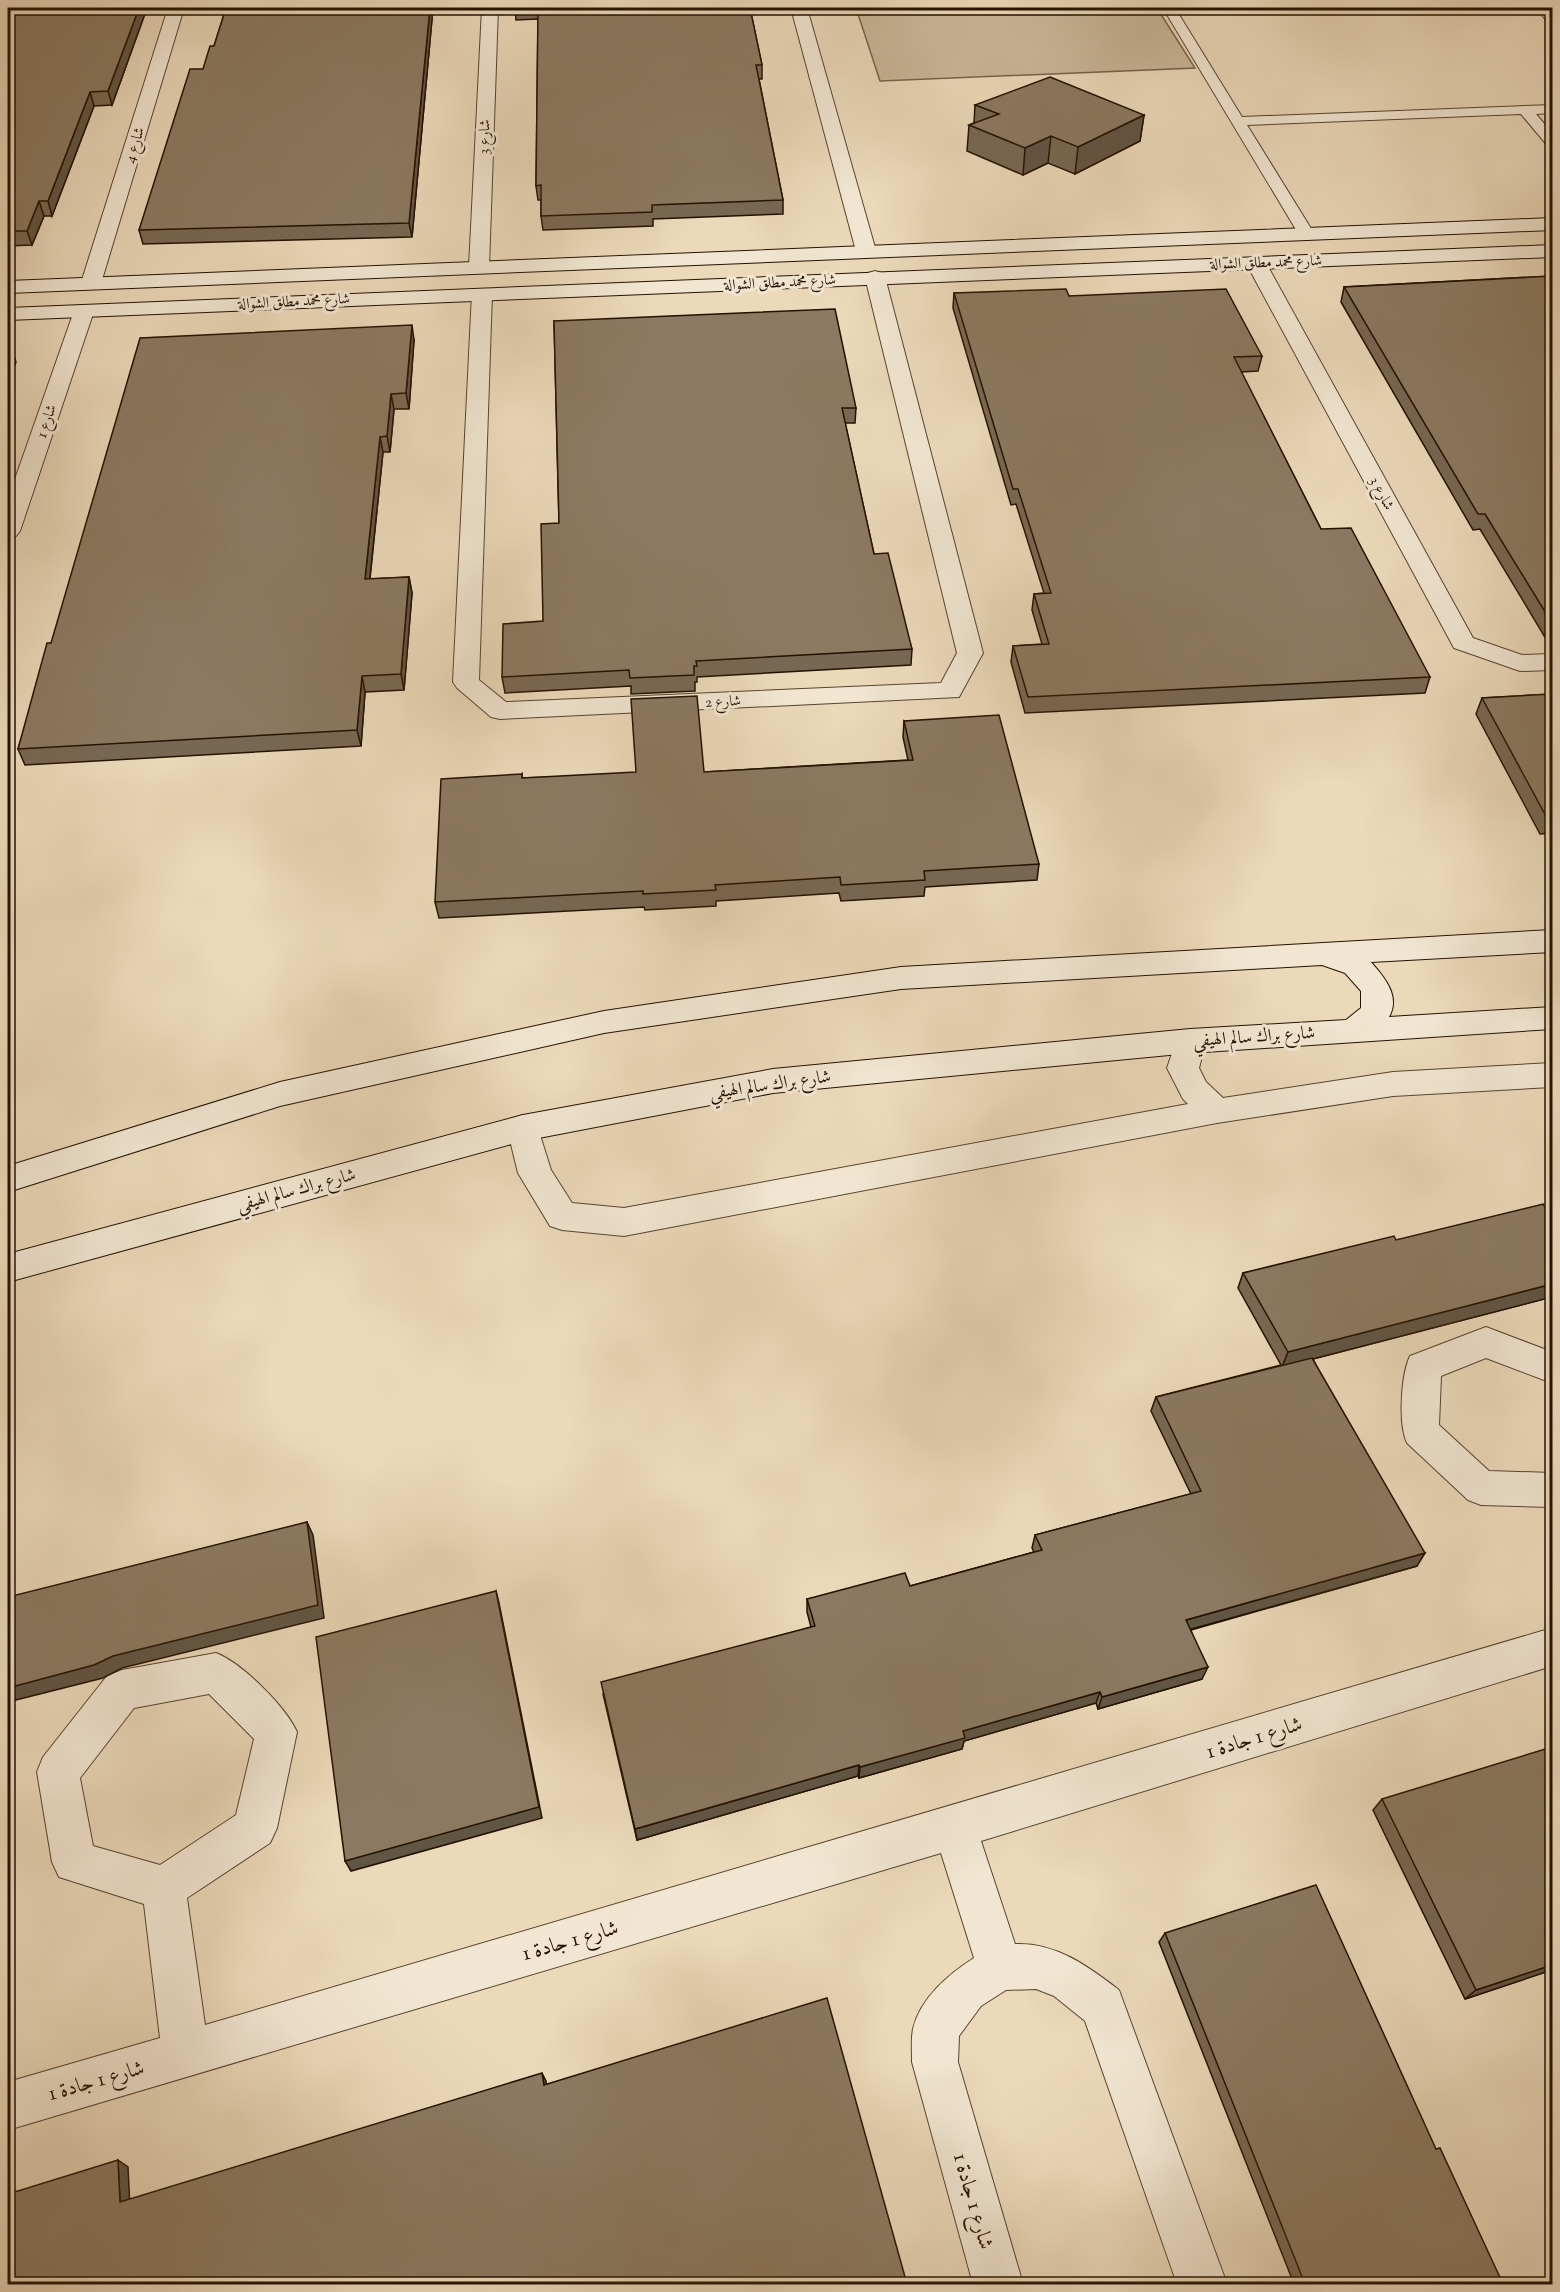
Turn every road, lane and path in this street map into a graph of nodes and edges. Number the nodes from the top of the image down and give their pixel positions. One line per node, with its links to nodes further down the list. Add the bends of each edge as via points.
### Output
1 (176, 8): 20 (street, شارع 4)
2 (490, 8): 18 (street, شارع 3)
3 (799, 8): 13 (street)
4 (1170, 8): 9 (lane)
5 (1542, 8): 6 (lane)
6 (1552, 18)
7 (1552, 109): 8 (lane)
8 (1525, 110): 9 (lane); 10 (lane)
9 (1238, 121): 12 (lane)
10 (1552, 142)
11 (1552, 224): 12 (street, شارع محمد مطلق الشوالة)
12 (1307, 235): 13 (street, شارع محمد مطلق الشوالة)
13 (866, 251): 15 (street, شارع محمد مطلق الشوالة)
14 (1552, 251): 17 (street, شارع محمد مطلق الشوالة)
15 (709, 257): 16 (street, شارع محمد مطلق الشوالة); 21 (street, via 694,264 688,272)
16 (603, 262): 18 (street, شارع محمد مطلق الشوالة); 23 (street, via 629,266 633,273 628,282)
17 (1256, 263): 19 (street, شارع محمد مطلق الشوالة); 28 (street, شارع 3, via 1464,643 1520,663)
18 (479, 267): 20 (street, شارع محمد مطلق الشوالة)
19 (875, 277): 21 (street, شارع محمد مطلق الشوالة); 24 (street, شارع 2, via 970,653 950,691 500,711 466,682)
20 (91, 283): 22 (street, شارع محمد مطلق الشوالة)
21 (707, 285): 23 (street, شارع محمد مطلق الشوالة)
22 (8, 287)
23 (606, 288): 24 (street, شارع محمد مطلق الشوالة)
24 (482, 293): 25 (street, شارع محمد مطلق الشوالة)
25 (84, 311): 26 (street, شارع محمد مطلق الشوالة); 27 (street, شارع 1)
26 (8, 314)
27 (8, 531)
28 (1552, 662)
29 (1552, 941): 30 (street)
30 (1323, 953): 32 (street, via 1356,965 1376,987 1376,1012); 37 (street, via 901,978 604,1022 280,1094)
31 (1552, 1018): 32 (street, شارع براك سالم الهيفي)
32 (1355, 1029): 33 (street, شارع براك سالم الهيفي)
33 (1190, 1041): 35 (street, via 1183,1068 1194,1090); 36 (street, شارع براك سالم الهيفي, via 773,1081)
34 (1552, 1075): 35 (street, via 1393,1084)
35 (1217, 1111): 36 (street, via 624,1222 562,1216 535,1173)
36 (523, 1128): 38 (street, شارع براك سالم الهيفي)
37 (8, 1179)
38 (8, 1268)
39 (1552, 1368): 40 (street, via 1486,1342 1423,1367 1420,1431 1482,1488)
40 (1552, 1490)
41 (1552, 1647): 42 (street, شارع 1 جادة 1)
42 (955, 1827): 44 (street); 45 (street, شارع 1 جادة 1)
43 (164, 1888): 43 (street, via 255,1828 276,1732 216,1673 122,1690 58,1772 74,1862); 45 (street)
44 (1000, 1968): 47 (street, شارع 1 جادة 1, via 965,1990 936,2029 935,2062); 48 (street, شارع 1 جادة 1, via 1036,1966 1070,1980 1103,2006)
45 (186, 2054): 46 (street, شارع 1 جادة 1)
46 (8, 2106)
47 (998, 2284)
48 (1202, 2284)

